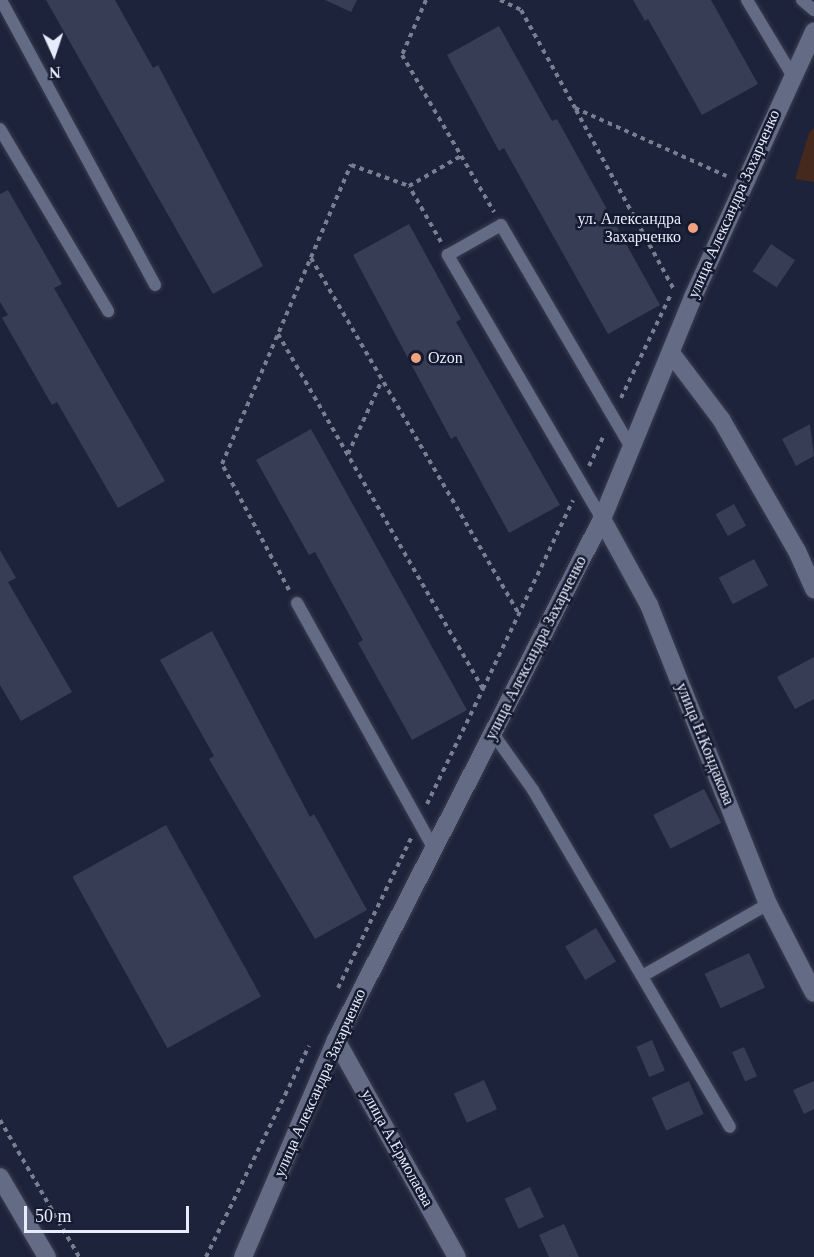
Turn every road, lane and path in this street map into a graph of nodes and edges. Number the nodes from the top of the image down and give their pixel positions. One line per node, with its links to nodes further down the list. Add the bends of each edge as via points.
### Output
1 (1, 0): 17 (lane)
2 (426, 0): 11 (path, via 402,55)
3 (500, 0): 9 (path, via 521,10)
4 (747, 0): 8 (lane)
5 (802, 0): 6 (lane)
6 (814, 10)
7 (814, 32): 8 (street, улица Александра Захарченко)
8 (792, 75): 20 (street, улица Александра Захарченко)
9 (575, 108): 12 (path); 18 (path)
10 (0, 129): 19 (lane)
11 (461, 156): 13 (path); 14 (path)
12 (726, 176)
13 (409, 186): 15 (path); 16 (path, via 351,165)
14 (501, 225): 15 (lane); 22 (lane)
15 (448, 255): 24 (lane)
16 (311, 258): 21 (path); 26 (path, via 222,464)
17 (155, 285)
18 (673, 288)
19 (108, 310)
20 (671, 353): 22 (street, улица Александра Захарченко); 25 (street, via 722,418 797,551)
21 (382, 380): 23 (path); 27 (path)
22 (630, 446): 24 (street, улица Александра Захарченко)
23 (348, 454)
24 (602, 519): 29 (street, улица Александра Захарченко); 32 (street, улица Н.Кондакова, via 650,605)
25 (814, 589)
26 (297, 603): 30 (lane)
27 (519, 614)
28 (483, 689): 30 (path)
29 (492, 732): 31 (street, улица Александра Захарченко); 34 (lane, via 533,790)
30 (419, 822): 31 (lane); 35 (path)
31 (434, 848): 37 (street, улица Александра Захарченко)
32 (768, 904): 33 (street, улица Н.Кондакова); 34 (lane)
33 (808, 969): 36 (street, улица Н.Кондакова)
34 (644, 975): 40 (lane)
35 (336, 992)
36 (814, 993)
37 (336, 1040): 45 (street, улица Александра Захарченко); 46 (street, улица А.Ермолаева)
38 (310, 1045): 44 (path)
39 (0, 1120): 43 (path)
40 (730, 1127)
41 (0, 1176): 42 (street)
42 (47, 1257)
43 (79, 1257)
44 (206, 1257)
45 (243, 1257)
46 (458, 1257)

